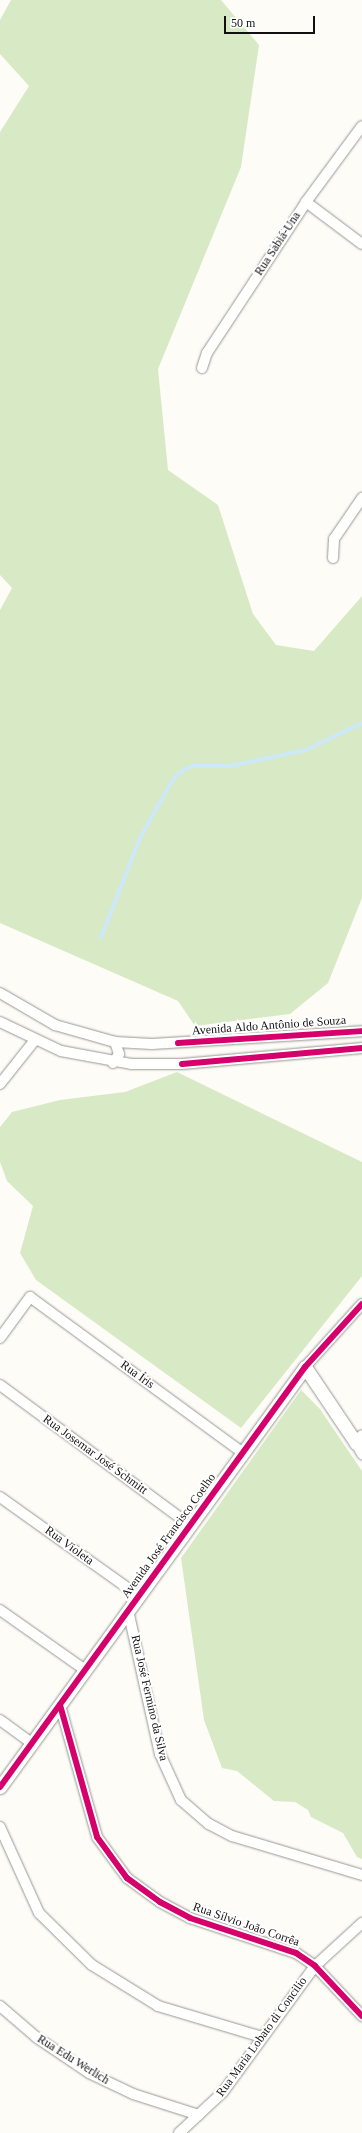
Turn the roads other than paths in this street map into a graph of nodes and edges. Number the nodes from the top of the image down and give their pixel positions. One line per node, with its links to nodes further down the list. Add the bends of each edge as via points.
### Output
1 (362, 126): 2 (street, Rua Sabiá-Una)
2 (306, 202): 3 (street); 4 (street, Rua Sabiá-Una, via 207,353)
3 (362, 244)
4 (202, 368)
5 (362, 498): 6 (street, via 334,539)
6 (333, 558)
7 (0, 993): 11 (street, Avenida Aldo Antônio de Souza, via 56,1024)
8 (0, 1022): 10 (street)
9 (362, 1031): 11 (street, Avenida Aldo Antônio de Souza, via 178,1043)
10 (35, 1040): 13 (street, via 84,1057); 14 (street)
11 (115, 1042): 13 (street, via 119,1054)
12 (362, 1048): 13 (street, via 182,1064)
13 (113, 1063)
14 (0, 1084)
15 (362, 1304): 17 (street, Avenida José Francisco Coelho)
16 (0, 1338): 20 (street, Rua Íris, via 30,1297)
17 (305, 1367): 19 (street); 20 (street, Avenida José Francisco Coelho)
18 (0, 1385): 22 (street, Rua Josemar José Schmitt)
19 (360, 1444)
20 (243, 1453): 22 (street, Avenida José Francisco Coelho)
21 (0, 1496): 23 (street, Rua Violeta)
22 (190, 1525): 23 (street, Avenida José Francisco Coelho)
23 (139, 1596): 25 (street, Avenida José Francisco Coelho)
24 (0, 1610): 26 (street)
25 (128, 1610): 26 (street, Avenida José Francisco Coelho); 32 (street, Rua José Fermino da Silva, via 160,1754 181,1800 209,1824 232,1836)
26 (85, 1670): 27 (street, Avenida José Francisco Coelho)
27 (60, 1705): 29 (street, Avenida José Francisco Coelho); 34 (street, Rua Sílvio João Corrêa, via 92,1825 106,1854 123,1874 144,1892 184,1916 296,1953)
28 (0, 1720): 29 (street)
29 (32, 1743): 30 (street, Avenida José Francisco Coelho)
30 (0, 1787)
31 (0, 1826): 37 (street, via 39,1913 92,1965 158,2006)
32 (362, 1875)
33 (362, 1923): 34 (street, Rua Maria Lobato di Concilio)
34 (315, 1966): 36 (street, Rua Sílvio João Corrêa); 37 (street, Rua Maria Lobato di Concilio)
35 (0, 2006): 38 (street, Rua Edu Werlich, via 52,2048 89,2073 134,2094)
36 (362, 2016)
37 (262, 2037): 38 (street, Rua Maria Lobato di Concilio, via 223,2092)
38 (199, 2115): 39 (street, Rua Maria Lobato di Concilio)
39 (179, 2133)

